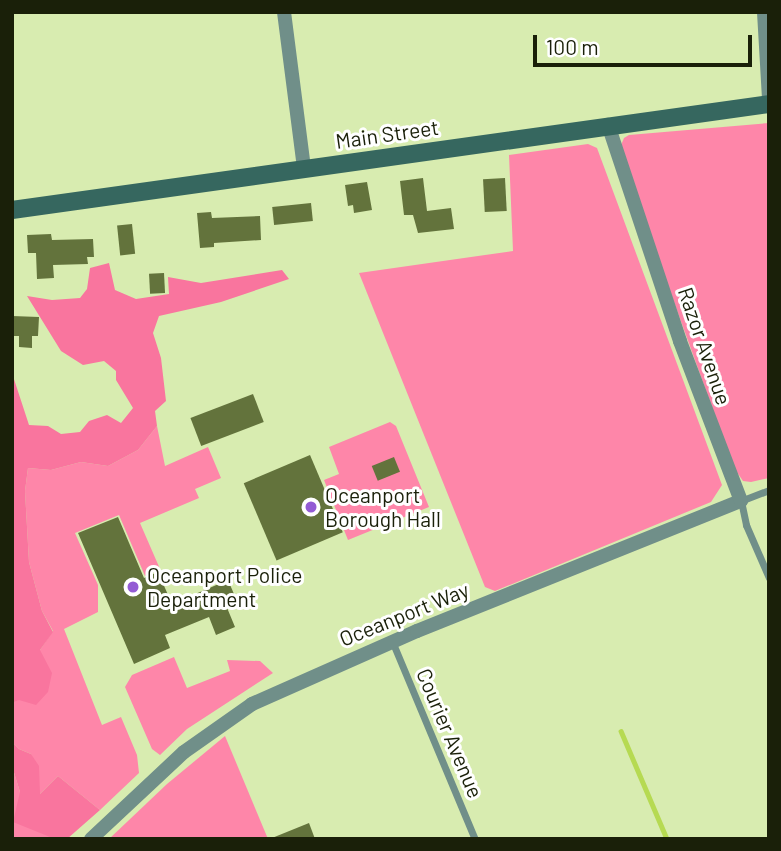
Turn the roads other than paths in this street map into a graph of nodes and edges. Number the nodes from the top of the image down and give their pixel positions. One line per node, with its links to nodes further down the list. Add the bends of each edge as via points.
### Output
1 (284, 12): 6 (street)
2 (764, 12): 3 (street)
3 (769, 98)
4 (769, 104): 5 (street, Main Street)
5 (608, 125): 6 (street, Main Street); 9 (street, Razor Avenue, via 680,341)
6 (304, 169): 7 (street, Main Street)
7 (12, 210)
8 (769, 490): 9 (lane, Oceanport Way)
9 (741, 501): 10 (lane, Razor Avenue, via 746,525); 11 (street, Oceanport Way)
10 (769, 578)
11 (392, 641): 12 (street, Oceanport Way, via 303,678 216,726); 13 (lane, Courier Avenue)
12 (91, 839)
13 (475, 839)

